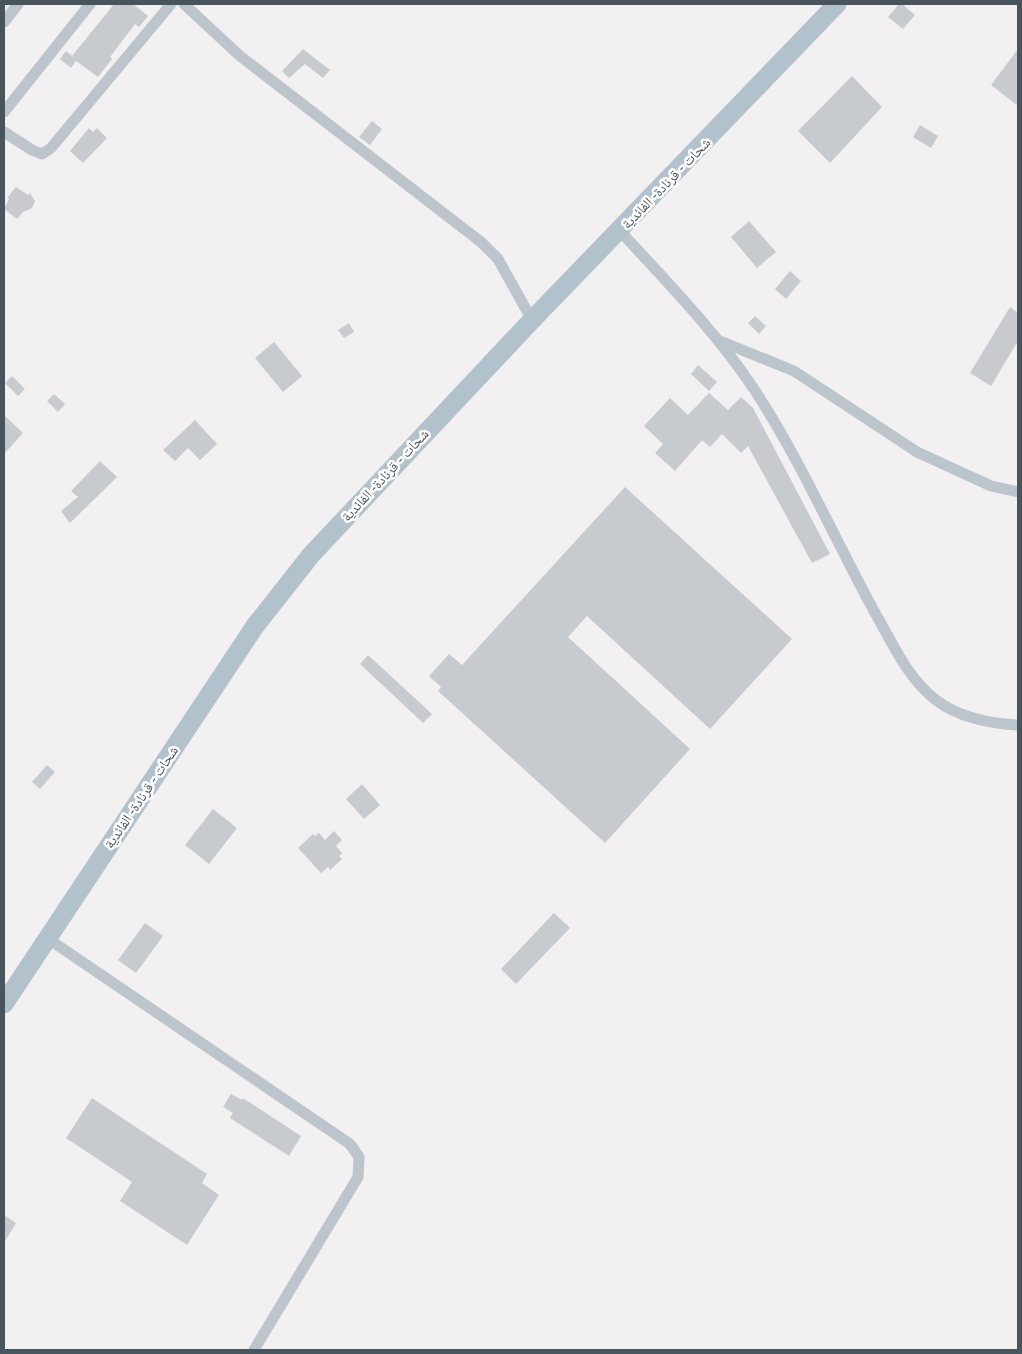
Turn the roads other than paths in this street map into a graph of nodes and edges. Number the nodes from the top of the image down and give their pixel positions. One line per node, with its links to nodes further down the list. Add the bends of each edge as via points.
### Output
1 (18, 4): 6 (street)
2 (90, 4): 7 (street)
3 (170, 4): 8 (street, via 51,148 42,154)
4 (184, 4): 10 (street, via 240,56 481,242 498,258)
5 (837, 4): 9 (main road, شحات - قرنادة- الفائدية)
6 (4, 22)
7 (4, 112)
8 (4, 132)
9 (620, 231): 10 (main road, شحات - قرنادة- الفائدية); 11 (street)
10 (532, 320): 14 (main road, شحات - قرنادة- الفائدية, via 336,528 255,626)
11 (720, 341): 12 (street, via 794,371 917,452 991,486); 13 (street, via 785,441 906,668 936,700 967,716)
12 (1018, 492)
13 (1018, 725)
14 (47, 938): 15 (main road, شحات - قرنادة- الفائدية); 16 (street, via 350,1144 359,1157 358,1177)
15 (4, 1004)
16 (254, 1350)

